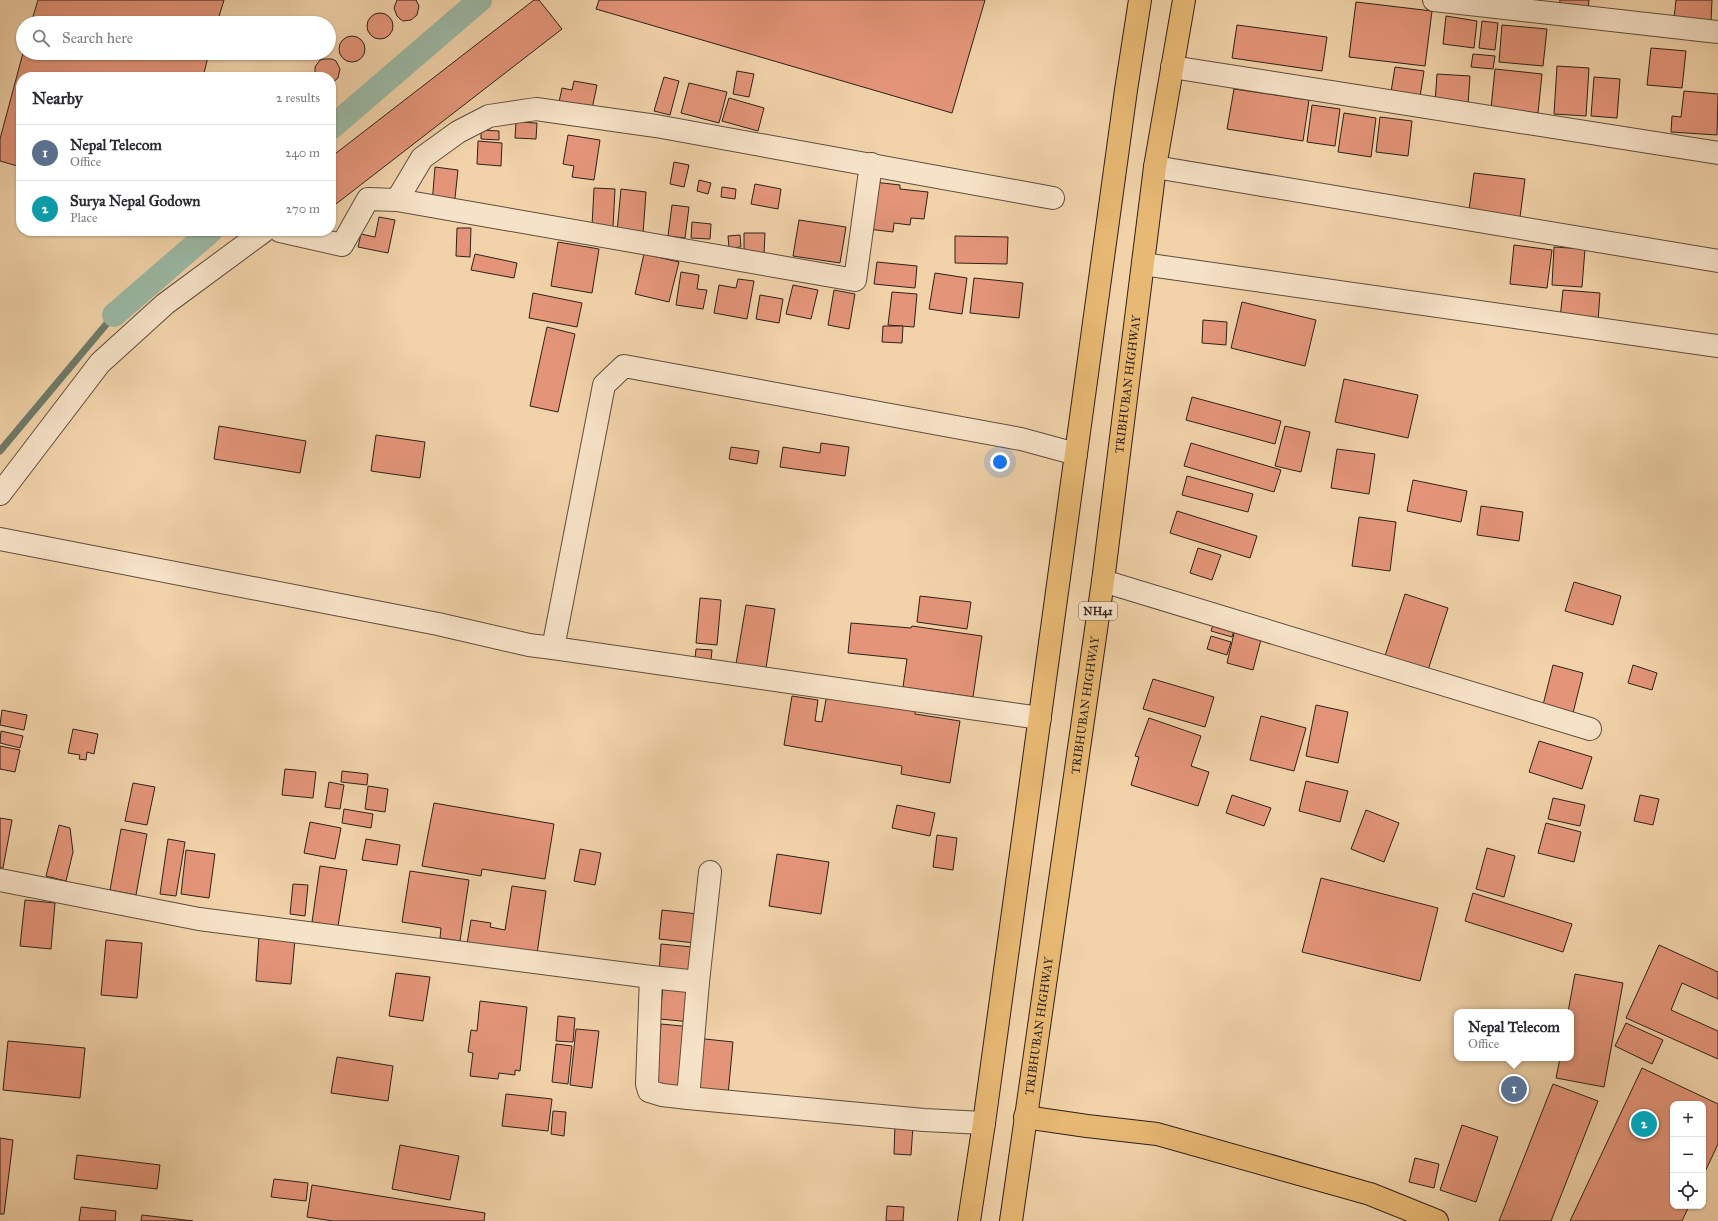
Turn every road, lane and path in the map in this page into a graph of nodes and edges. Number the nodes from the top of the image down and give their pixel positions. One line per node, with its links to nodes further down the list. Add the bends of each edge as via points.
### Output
1 (1140, 0): 16 (main road)
2 (1184, 0): 5 (main road, TRIBHUBAN HIGHWAY / NH41)
3 (1434, 0): 4 (street)
4 (1718, 32)
5 (1172, 68): 6 (street); 8 (main road, TRIBHUBAN HIGHWAY / NH41)
6 (1718, 153)
7 (871, 164): 9 (street); 10 (street, via 656,126 536,109 489,116 458,132 422,158); 10 (street, via 855,280)
8 (1155, 167): 13 (street); 14 (main road, TRIBHUBAN HIGHWAY / NH41)
9 (1053, 198)
10 (397, 200): 12 (street, via 368,199 342,245)
11 (257, 236): 17 (street, via 165,304 100,362)
12 (302, 236)
13 (1718, 261)
14 (1143, 264): 15 (street); 19 (main road, TRIBHUBAN HIGHWAY / NH41)
15 (1718, 346)
16 (1076, 454): 20 (street, via 1021,440 624,366 604,385); 21 (main road)
17 (0, 494)
18 (0, 539): 20 (street)
19 (1103, 581): 22 (street); 28 (main road, TRIBHUBAN HIGHWAY / NH41)
20 (553, 648): 21 (street)
21 (1040, 718): 29 (main road)
22 (1590, 728)
23 (710, 872): 26 (street)
24 (0, 880): 25 (street, via 198,919)
25 (651, 977): 26 (street); 27 (street, via 647,1084 649,1092)
26 (698, 982): 27 (street)
27 (688, 1098): 29 (street, via 924,1120)
28 (1026, 1117): 31 (main road, TRIBHUBAN HIGHWAY / NH41); 32 (main road, via 1157,1134 1370,1194)
29 (984, 1123): 30 (main road)
30 (969, 1221)
31 (1011, 1221)
32 (1437, 1221)

